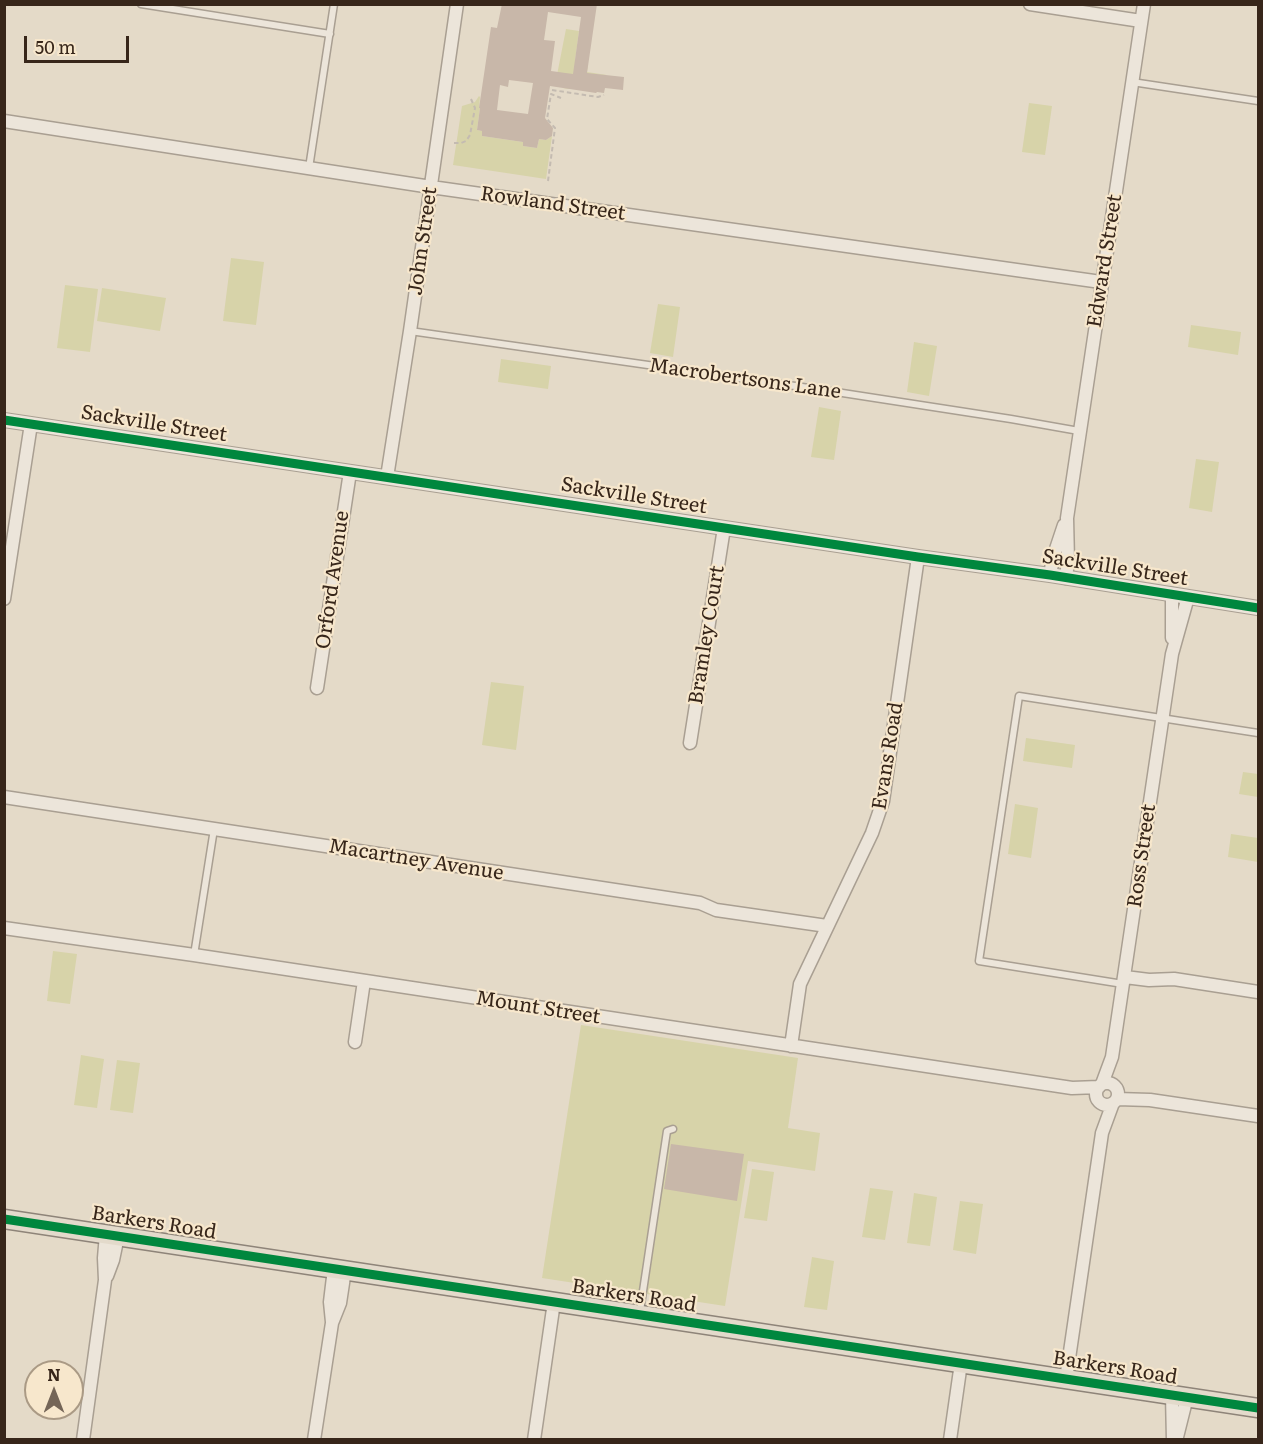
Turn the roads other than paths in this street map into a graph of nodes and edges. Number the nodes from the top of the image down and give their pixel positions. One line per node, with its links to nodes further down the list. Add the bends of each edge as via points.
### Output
1 (141, 4): 7 (lane)
2 (334, 4): 7 (lane)
3 (457, 4): 12 (street, John Street)
4 (1030, 4): 6 (street)
5 (1143, 4): 6 (street, Edward Street)
6 (1141, 21): 8 (street, Edward Street)
7 (330, 34): 11 (lane)
8 (1132, 82): 9 (lane); 13 (street, Edward Street)
9 (1258, 101)
10 (4, 121): 11 (street, Rowland Street)
11 (309, 168): 12 (street, Rowland Street)
12 (431, 186): 13 (street, Rowland Street); 14 (street, John Street)
13 (1101, 282): 17 (street, Edward Street)
14 (410, 331): 17 (lane, Macrobertsons Lane); 19 (street, John Street)
15 (4, 420): 16 (street, Sackville Street)
16 (31, 424): 18 (street, Sackville Street); 27 (street)
17 (1079, 431): 20 (street, Edward Street)
18 (350, 472): 19 (street, Sackville Street); 30 (street, Orford Avenue)
19 (387, 477): 21 (street, Sackville Street)
20 (1067, 518): 23 (street, Edward Street); 24 (street, Edward Street)
21 (724, 528): 22 (street, Sackville Street); 33 (street, Bramley Court)
22 (918, 557): 23 (street, Sackville Street); 36 (street, Evans Road, via 883,801 872,833)
23 (1050, 575): 24 (street, Sackville Street)
24 (1066, 578): 25 (street, Sackville Street)
25 (1172, 594): 26 (street, Sackville Street); 29 (street, Ross Street)
26 (1188, 597): 28 (street, Sackville Street); 29 (street, Ross Street)
27 (4, 599)
28 (1258, 608)
29 (1172, 654): 31 (street, Ross Street)
30 (317, 688)
31 (1162, 717): 32 (lane); 40 (street, Ross Street); 40 (lane, via 1019,696 980,961)
32 (1258, 733)
33 (690, 743)
34 (4, 797): 35 (street, Macartney Avenue)
35 (214, 829): 36 (street, Macartney Avenue); 38 (lane)
36 (827, 926): 43 (street, Evans Road, via 799,986)
37 (4, 928): 38 (street, Mount Street)
38 (194, 955): 39 (street, Mount Street)
39 (364, 981): 42 (street); 43 (street, Mount Street)
40 (1124, 981): 41 (street, via 1174,979); 44 (street, Ross Street)
41 (1258, 992)
42 (355, 1042)
43 (791, 1046): 44 (street, Mount Street)
44 (1107, 1093): 45 (street, Mount Street); 53 (street, Ross Street)
45 (1258, 1116)
46 (673, 1129): 51 (lane, via 667,1131)
47 (4, 1219): 48 (main road, Barkers Road)
48 (112, 1235): 49 (main road, Barkers Road); 56 (street, via 104,1258 105,1280)
49 (340, 1269): 50 (main road, Barkers Road); 57 (street, via 330,1302 332,1323)
50 (554, 1302): 51 (main road, Barkers Road); 58 (street)
51 (640, 1315): 52 (main road, Barkers Road)
52 (961, 1363): 53 (main road, Barkers Road); 59 (street)
53 (1066, 1379): 54 (main road, Barkers Road)
54 (1180, 1396): 55 (main road, Barkers Road); 60 (street)
55 (1258, 1408)
56 (83, 1440)
57 (314, 1440)
58 (534, 1440)
59 (950, 1440)
60 (1174, 1440)

